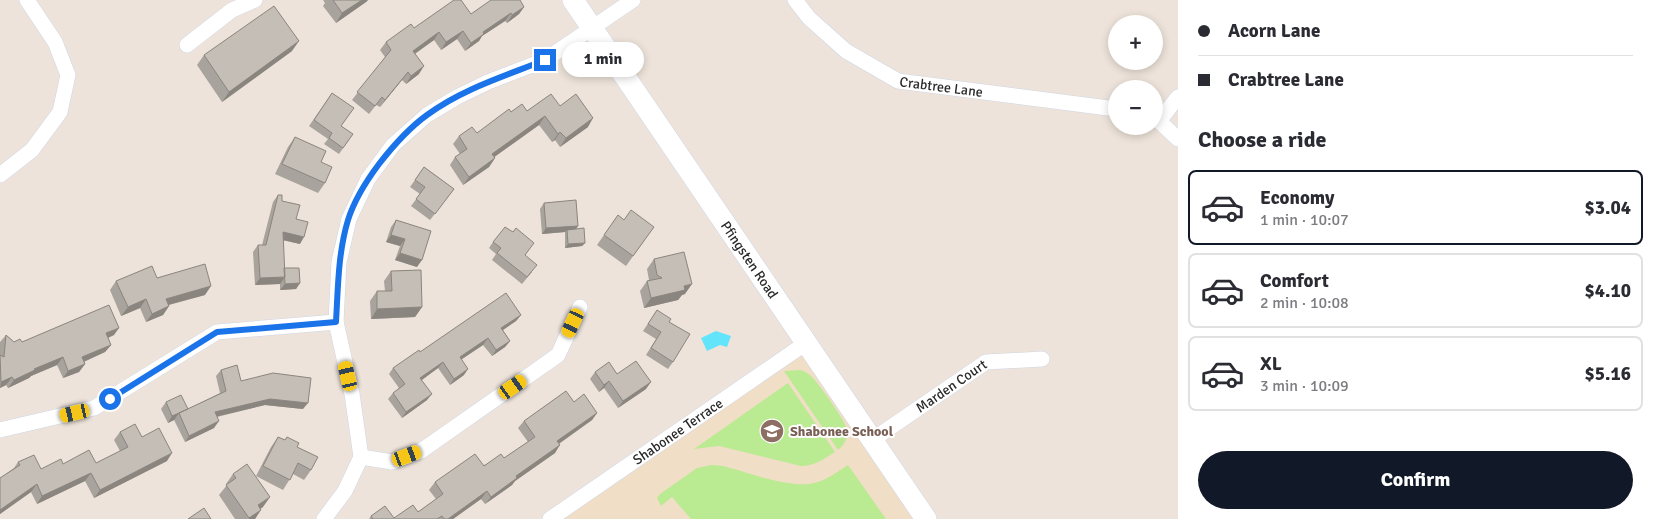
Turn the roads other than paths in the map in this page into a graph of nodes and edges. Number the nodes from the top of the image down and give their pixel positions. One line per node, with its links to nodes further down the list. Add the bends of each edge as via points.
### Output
1 (27, 0): 13 (street, via 55,42 68,75 60,112 32,150)
2 (255, 0): 7 (street, via 232,10)
3 (573, 0): 6 (main road, Pfingsten Road)
4 (633, 0): 6 (street)
5 (795, 0): 9 (street, Crabtree Lane, via 809,18 846,51 898,81)
6 (592, 28): 15 (street, via 545,60 457,97 427,115 393,145 368,179 348,219 339,262); 16 (main road, Pfingsten Road)
7 (187, 45)
8 (1178, 97): 10 (street)
9 (1108, 108)
10 (1163, 113)
11 (1163, 126): 12 (street)
12 (1178, 140)
13 (0, 175)
14 (580, 307): 20 (street, via 558,355 422,451 392,462)
15 (336, 322): 18 (street, via 217,332 94,408); 20 (street, via 352,394)
16 (806, 343): 19 (main road, Pfingsten Road); 22 (street, Shabonee Terrace)
17 (1042, 360): 19 (street, Marden Court, via 986,362)
18 (0, 430)
19 (872, 440): 23 (main road, Pfingsten Road)
20 (361, 457): 21 (street, via 345,491)
21 (324, 519)
22 (550, 519)
23 (926, 519)

